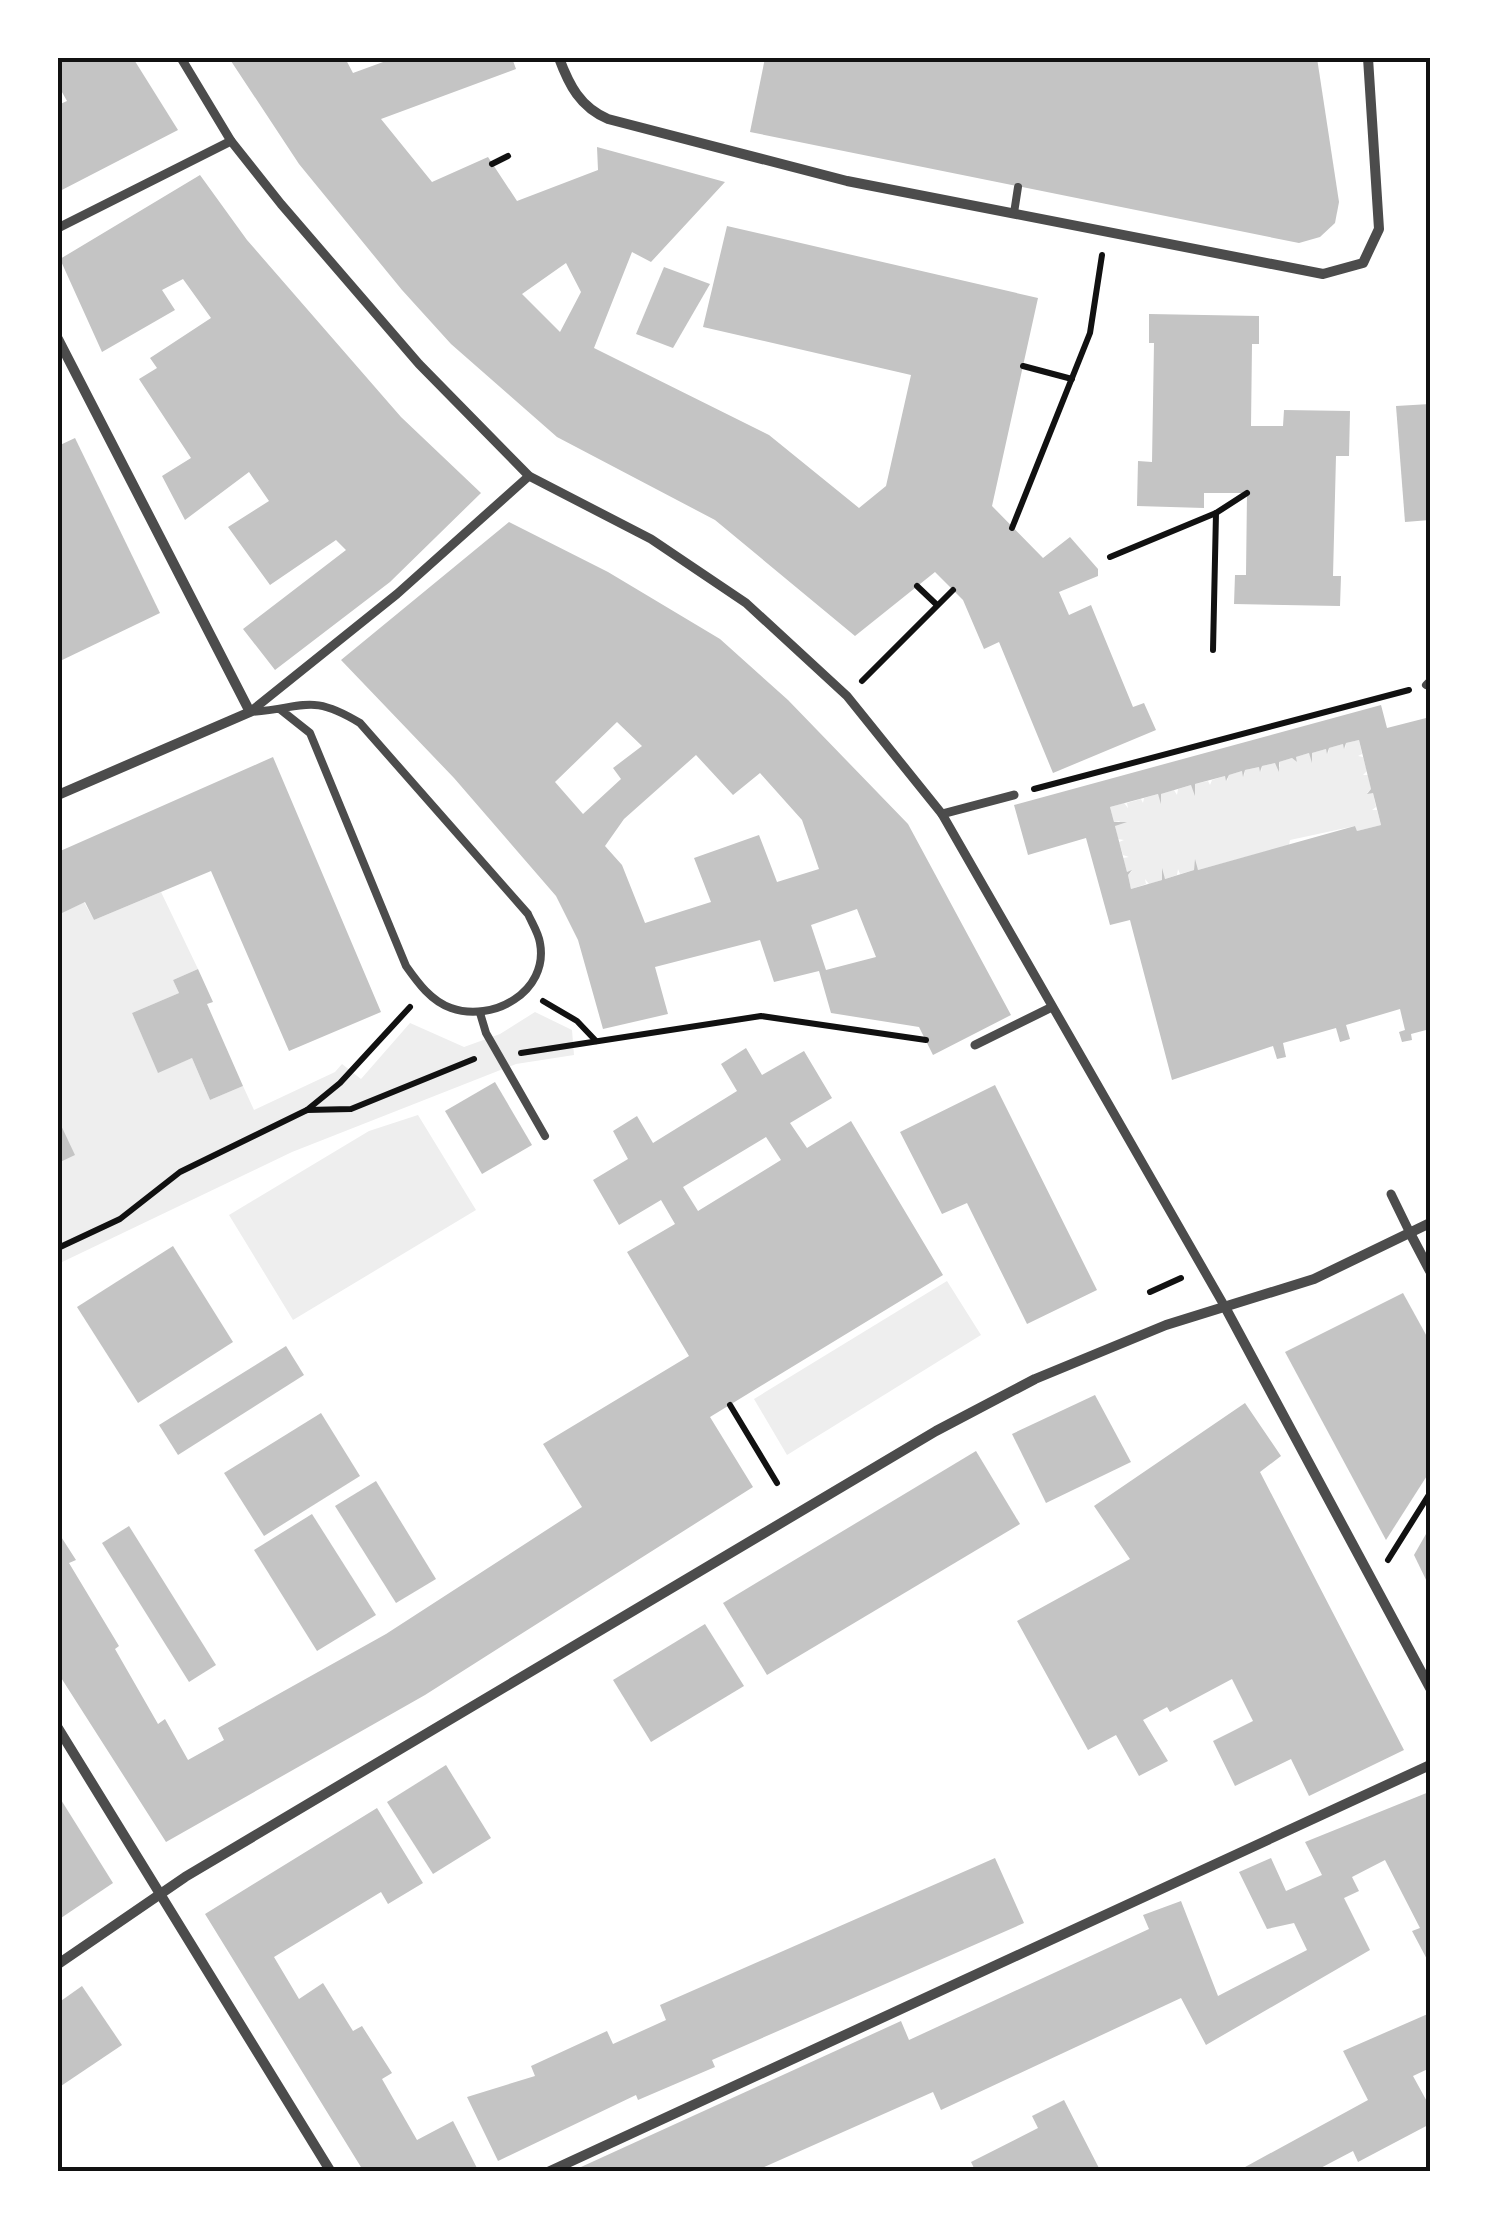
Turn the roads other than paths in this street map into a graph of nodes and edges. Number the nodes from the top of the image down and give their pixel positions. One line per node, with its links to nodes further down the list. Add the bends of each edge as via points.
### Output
1 (181, 58): 4 (street)
2 (558, 58): 6 (street, via 588,110 608,119 847,181)
3 (1368, 58): 6 (street, via 1379,228 1363,263 1323,274)
4 (231, 141): 7 (street); 9 (street, via 419,364)
5 (1018, 186): 6 (lane)
6 (1014, 214)
7 (58, 228)
8 (58, 339): 11 (street)
9 (529, 476): 11 (street); 14 (street, via 651,539 746,603 847,696)
10 (281, 710): 11 (lane); 16 (lane, via 310,733 406,966 424,992 450,1008); 16 (lane, via 306,701 331,706 360,724 528,914 540,943 539,968 508,1005)
11 (250, 712): 12 (street)
12 (58, 795)
13 (1014, 795): 14 (street)
14 (942, 814): 15 (street)
15 (1052, 1007): 17 (street); 23 (street)
16 (480, 1013): 18 (lane)
17 (975, 1044)
18 (545, 1136)
19 (1391, 1194): 21 (street)
20 (1430, 1223): 21 (street)
21 (1410, 1233): 22 (street); 23 (street, via 1314,1279)
22 (1430, 1271)
23 (1225, 1307): 24 (street); 27 (street, via 1036,1379 936,1431)
24 (1430, 1688)
25 (58, 1728): 27 (street)
26 (1430, 1765): 30 (street)
27 (158, 1894): 28 (street); 29 (street)
28 (58, 1964)
29 (331, 2172)
30 (548, 2172)

